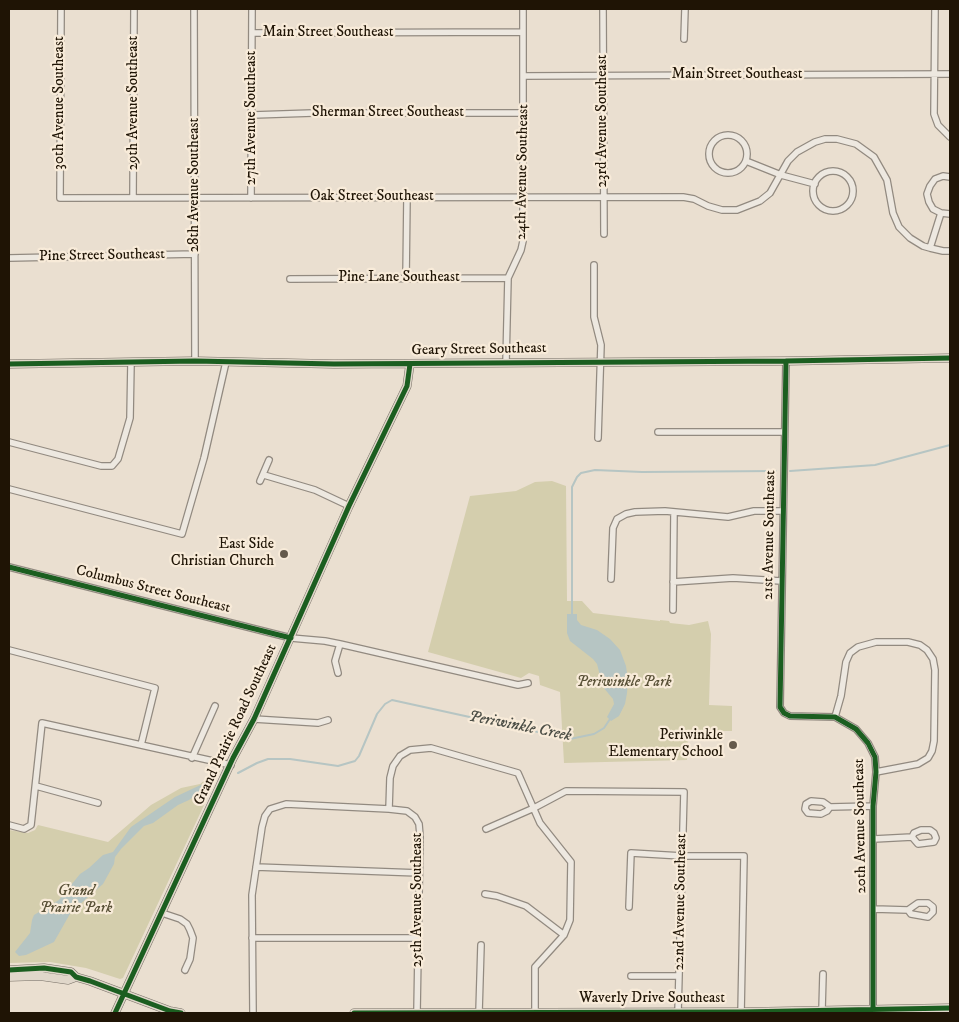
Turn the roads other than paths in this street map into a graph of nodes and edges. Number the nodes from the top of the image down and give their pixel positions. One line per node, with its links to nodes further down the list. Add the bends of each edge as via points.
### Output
1 (61, 9): 25 (street, 30th Avenue Southeast)
2 (134, 9): 26 (street, 29th Avenue Southeast)
3 (194, 9): 27 (street, 28th Avenue Southeast)
4 (252, 9): 10 (street, 27th Avenue Southeast)
5 (523, 9): 9 (street, 24th Avenue Southeast)
6 (603, 9): 15 (street, 23rd Avenue Southeast)
7 (684, 9): 11 (street)
8 (935, 9): 12 (street)
9 (523, 32): 10 (street, Main Street Southeast); 14 (street, 24th Avenue Southeast)
10 (252, 34): 17 (street, 27th Avenue Southeast)
11 (684, 39)
12 (934, 74): 13 (street, Main Street Southeast); 15 (street, Main Street Southeast); 18 (street, via 934,114 938,125)
13 (950, 74)
14 (524, 76): 15 (street, Main Street Southeast); 16 (street, 24th Avenue Southeast)
15 (603, 76): 24 (street, 23rd Avenue Southeast)
16 (524, 113): 17 (street, Sherman Street Southeast); 23 (street, 24th Avenue Southeast)
17 (253, 115): 28 (street, 27th Avenue Southeast)
18 (950, 137)
19 (746, 161): 19 (street, via 746,146 735,136 721,136 711,147 711,162 721,172 736,172); 20 (street)
20 (781, 174): 22 (street); 24 (street, Oak Street Southeast, via 770,193 760,201 737,210 722,210 683,197); 33 (street, Oak Street Southeast, via 797,152 815,142 837,139 856,144 874,157 887,180 899,227 910,238)
21 (950, 177): 30 (street, via 936,179 927,194 933,209)
22 (815, 184): 22 (street, via 814,198 825,210 840,210 851,200 852,184 842,173 826,172)
23 (524, 197): 24 (street, Oak Street Southeast); 29 (street, Oak Street Southeast); 39 (street, 24th Avenue Southeast, via 523,241)
24 (604, 197): 32 (street, 23rd Avenue Southeast)
25 (60, 198): 26 (street, Oak Street Southeast)
26 (133, 198): 27 (street, Oak Street Southeast)
27 (195, 198): 28 (street, Oak Street Southeast); 35 (street, 28th Avenue Southeast)
28 (251, 198): 29 (street, Oak Street Southeast)
29 (407, 198): 38 (street)
30 (941, 213): 31 (street); 33 (street)
31 (950, 214)
32 (604, 234)
33 (930, 248): 34 (street, Oak Street Southeast)
34 (950, 251)
35 (195, 254): 36 (street, Pine Street Southeast); 42 (street, 28th Avenue Southeast)
36 (9, 258)
37 (594, 265): 46 (street, via 594,317 601,345)
38 (406, 278): 39 (street, Pine Lane Southeast); 40 (street, Pine Lane Southeast)
39 (508, 278): 45 (street, 24th Avenue Southeast)
40 (290, 279)
41 (950, 358): 43 (main road, Geary Street Southeast)
42 (195, 361): 44 (main road, Geary Street Southeast); 47 (main road, Geary Street Southeast)
43 (786, 361): 46 (main road, Geary Street Southeast); 51 (street, 21st Avenue Southeast)
44 (226, 362): 49 (main road, Geary Street Southeast); 57 (street, via 182,534)
45 (506, 362): 46 (main road, Geary Street Southeast); 49 (main road, Geary Street Southeast)
46 (600, 362): 52 (street)
47 (131, 363): 48 (main road, Geary Street Southeast); 53 (street, via 130,418 118,459 112,466)
48 (9, 364)
49 (410, 364): 58 (main road, Grand Prairie Road Southeast, via 407,386)
50 (658, 432): 51 (street)
51 (784, 432): 60 (street, 21st Avenue Southeast)
52 (598, 438)
53 (9, 442)
54 (269, 460): 55 (street)
55 (264, 475): 56 (street); 58 (street, via 315,490)
56 (260, 481)
57 (9, 489)
58 (349, 506): 66 (main road, Grand Prairie Road Southeast)
59 (674, 512): 60 (street, via 728,517 754,511); 62 (street, via 635,512 618,519 613,528); 64 (street)
60 (782, 512): 63 (street, 21st Avenue Southeast)
61 (9, 567): 66 (street, Columbus Street Southeast)
62 (611, 579)
63 (781, 581): 64 (street, via 733,578); 74 (street, 21st Avenue Southeast)
64 (673, 582): 65 (street)
65 (672, 610)
66 (291, 638): 67 (street, Columbus Street Southeast); 76 (main road, Grand Prairie Road Southeast)
67 (340, 644): 71 (street, via 335,661); 72 (street, Columbus Street Southeast, via 518,685)
68 (844, 648): 70 (street)
69 (9, 650): 78 (street, via 155,688)
70 (850, 653): 75 (street, via 843,670); 79 (street, via 876,642 908,642 930,648 935,684 934,741)
71 (338, 673)
72 (528, 682)
73 (215, 706): 80 (street)
74 (781, 710): 75 (street, 20th Avenue Southeast, via 790,716)
75 (835, 717): 83 (street, 20th Avenue Southeast, via 856,729 868,743 875,757)
76 (254, 719): 77 (street, via 318,723); 82 (main road, Grand Prairie Road Southeast)
77 (328, 720)
78 (141, 745): 80 (street); 84 (street, via 42,723)
79 (928, 757): 81 (street); 83 (street, via 918,764)
80 (192, 758): 82 (street)
81 (934, 763)
82 (231, 765): 101 (main road, Grand Prairie Road Southeast)
83 (876, 772): 86 (street, 20th Avenue Southeast)
84 (36, 786): 85 (street); 90 (street, via 31,825 24,829)
85 (98, 803)
86 (873, 806): 87 (street); 93 (street, 20th Avenue Southeast)
87 (830, 807)
88 (534, 808): 89 (street, via 518,774 431,748 410,750 393,766); 91 (street); 94 (street, 22nd Avenue Southeast, via 566,791 684,792); 102 (street, via 540,823 571,862 570,920)
89 (389, 809): 95 (street, 25th Avenue Southeast, via 286,804 270,809 262,827); 96 (street, 25th Avenue Southeast, via 407,811 419,824)
90 (9, 826)
91 (486, 829)
92 (912, 837): 93 (street)
93 (874, 839): 99 (street, 20th Avenue Southeast)
94 (682, 856): 98 (street, via 631,853); 110 (street, 22nd Avenue Southeast); 122 (street, via 744,856)
95 (256, 867): 96 (street); 103 (street)
96 (419, 873): 104 (street, 25th Avenue Southeast)
97 (485, 894): 102 (street, via 526,906)
98 (629, 907)
99 (874, 910): 100 (street); 115 (street, 20th Avenue Southeast)
100 (908, 910)
101 (162, 913): 107 (street, via 180,919 190,930 193,938); 113 (main road, Grand Prairie Road Southeast)
102 (564, 935): 120 (street, via 536,967)
103 (252, 938): 104 (street); 125 (street)
104 (418, 938): 118 (street, 25th Avenue Southeast)
105 (481, 945): 119 (street)
106 (9, 970): 111 (main road, via 50,969 71,972)
107 (185, 970)
108 (823, 974): 116 (street)
109 (632, 976): 110 (street)
110 (680, 976): 121 (street, 22nd Avenue Southeast)
111 (76, 977): 112 (main road, via 68,980 40,976); 113 (main road)
112 (9, 978)
113 (124, 993): 123 (main road, Grand Prairie Road Southeast); 124 (main road, via 170,1012)
114 (950, 1008): 115 (main road, Waverly Drive Southeast)
115 (873, 1009): 117 (main road, Waverly Drive Southeast)
116 (822, 1010): 117 (main road, Waverly Drive Southeast); 122 (main road, Waverly Drive Southeast)
117 (846, 1011)
118 (418, 1012): 119 (main road, Waverly Drive Southeast); 126 (main road, Waverly Drive Southeast)
119 (480, 1012): 127 (main road, Waverly Drive Southeast)
120 (535, 1012): 121 (main road, Waverly Drive Southeast); 127 (main road, Waverly Drive Southeast)
121 (678, 1012): 122 (main road, Waverly Drive Southeast)
122 (742, 1012)
123 (115, 1013)
124 (181, 1013)
125 (253, 1013)
126 (354, 1013)
127 (493, 1013)

